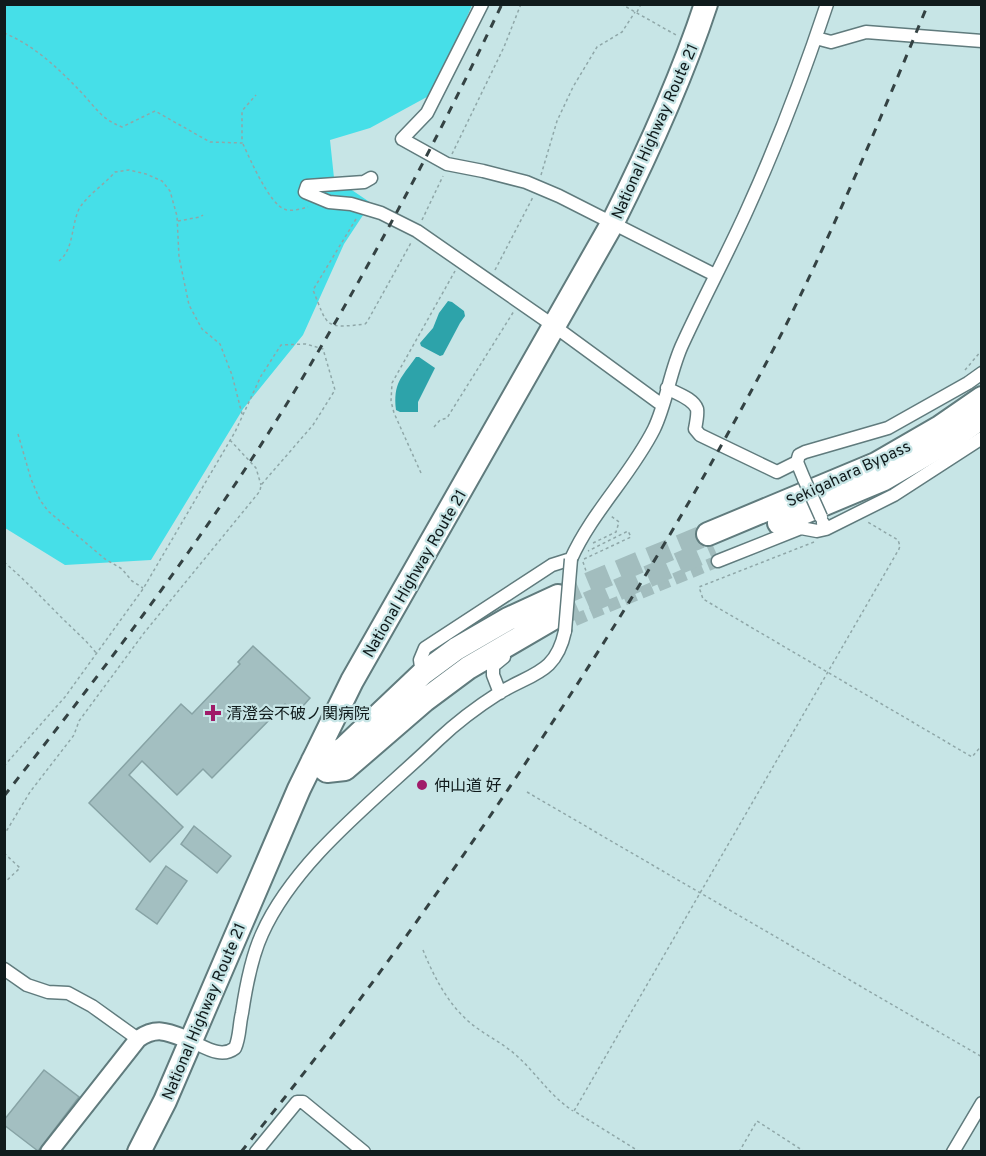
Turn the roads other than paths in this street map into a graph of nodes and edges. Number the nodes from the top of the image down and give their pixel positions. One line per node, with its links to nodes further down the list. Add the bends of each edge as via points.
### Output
1 (482, 4): 7 (street, via 427,112 402,140 447,164 537,187)
2 (706, 4): 7 (highway, National Highway Route 21, via 690,54)
3 (827, 4): 4 (street)
4 (816, 38): 5 (street, via 831,42 866,32); 8 (street, via 748,208)
5 (981, 41)
6 (371, 178): 9 (street, via 364,182 307,186 304,192 329,202 381,213 417,231)
7 (612, 224): 8 (street); 9 (highway, National Highway Route 21)
8 (715, 275): 11 (street, via 681,345)
9 (554, 326): 13 (street); 22 (highway, National Highway Route 21)
10 (981, 373): 12 (street)
11 (667, 388): 13 (street); 16 (street, via 697,409 695,429 700,435 777,472)
12 (973, 391): 16 (street, via 888,428 805,452); 18 (highway, Sekigahara Bypass, via 940,427)
13 (662, 405): 19 (street, via 654,429)
14 (981, 417): 18 (highway, Sekigahara Bypass, via 884,479)
15 (981, 438): 17 (street, via 894,495)
16 (797, 462): 17 (street, bridge)
17 (826, 529): 18 (street, via 801,528)
18 (713, 548)
19 (571, 559): 20 (street, bridge); 21 (street, via 552,565 424,648 420,660)
20 (558, 618): 21 (highway, via 508,619 456,649); 23 (street, via 561,648 546,667); 23 (street, via 493,666); 24 (highway, via 468,668)
21 (422, 675): 24 (highway)
22 (352, 681): 24 (highway, via 350,709); 25 (highway, National Highway Route 21)
23 (500, 693): 28 (street, via 460,719 293,882 261,935 250,968 235,1048 218,1053)
24 (375, 731): 25 (highway)
25 (309, 769): 28 (highway, National Highway Route 21)
26 (4, 969): 27 (street, via 27,985 68,993)
27 (138, 1039): 28 (street, via 159,1030); 30 (street)
28 (191, 1041): 31 (highway, National Highway Route 21)
29 (981, 1103): 34 (street)
30 (49, 1152)
31 (139, 1152)
32 (256, 1152): 33 (street, via 297,1102 303,1102)
33 (364, 1152)
34 (953, 1152)

